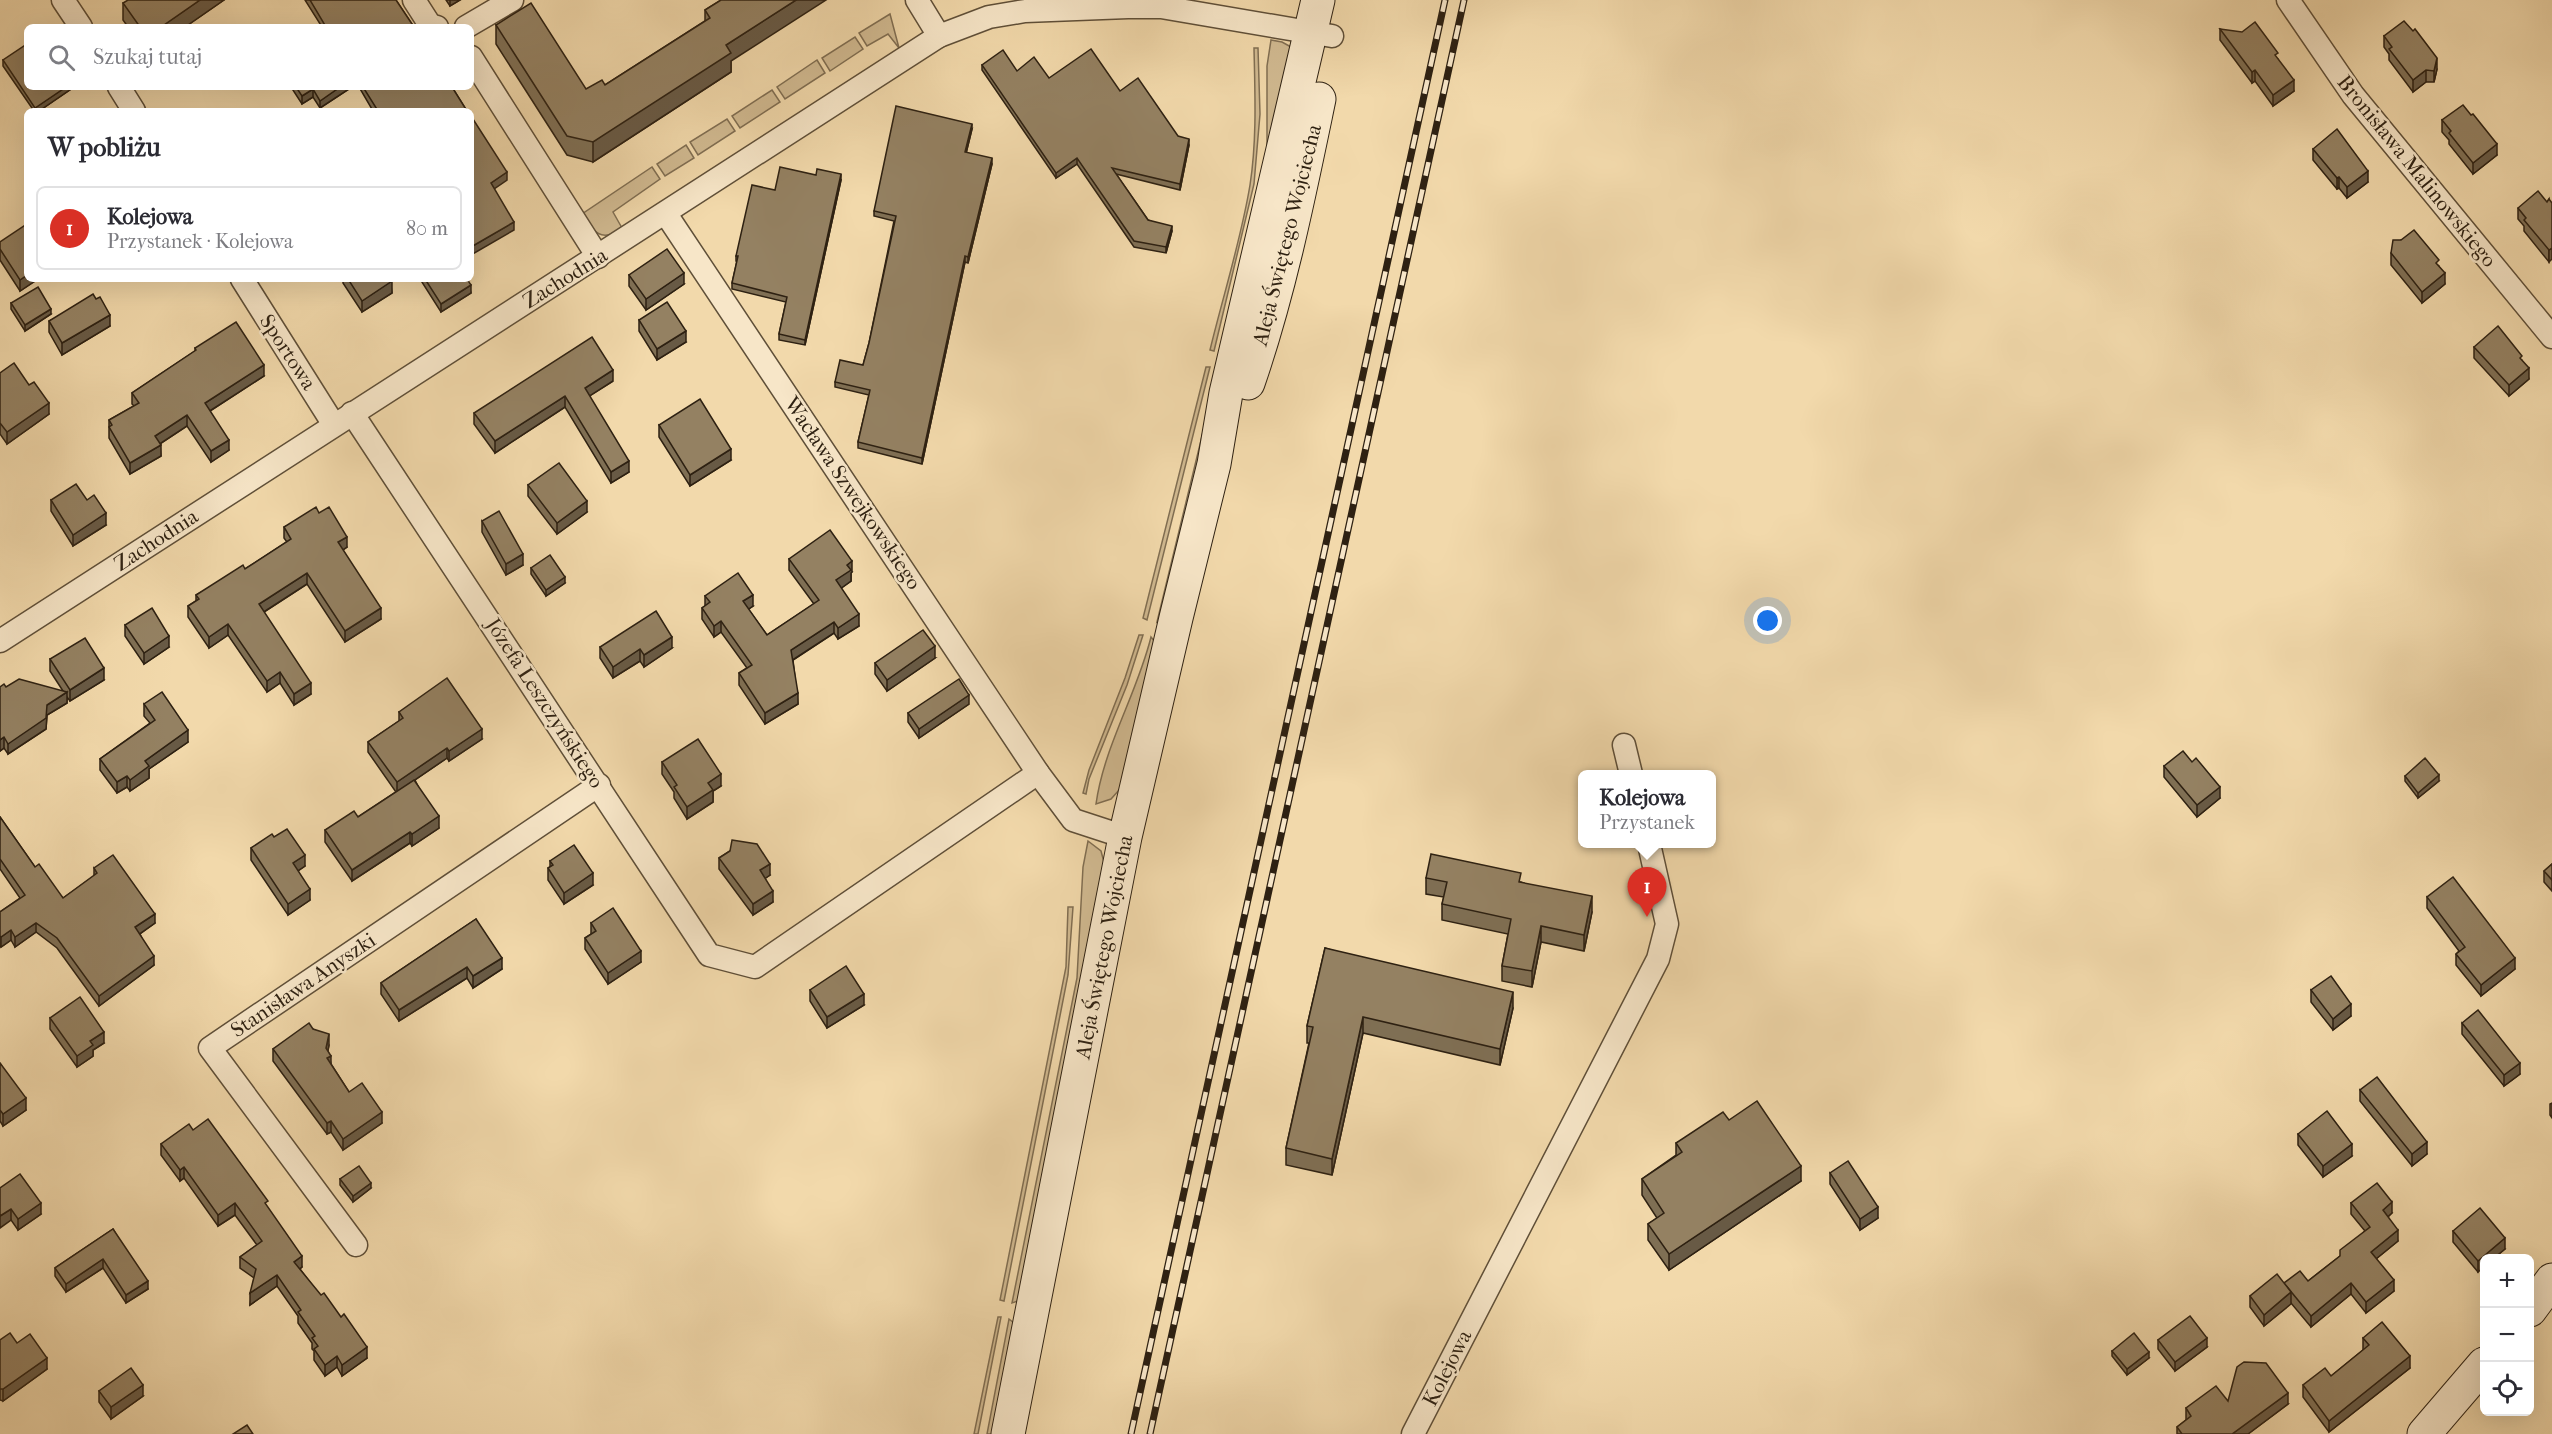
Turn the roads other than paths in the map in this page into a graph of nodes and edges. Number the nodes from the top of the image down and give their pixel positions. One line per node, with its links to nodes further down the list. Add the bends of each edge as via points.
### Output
1 (63, 0): 9 (street)
2 (414, 0): 10 (street)
3 (512, 0): 11 (street)
4 (917, 0): 13 (street)
5 (1318, 0): 12 (street, Aleja Świętego Wojciecha)
6 (1340, 0): 12 (street, Aleja Świętego Wojciecha)
7 (2288, 0): 20 (street, Bronisława Malinowskiego, via 2353,95)
8 (1161, 4): 12 (street, Zachodnia); 13 (street, Zachodnia, via 1025,11 989,17)
9 (79, 24)
10 (429, 24)
11 (471, 24)
12 (1322, 34): 27 (street, Aleja Świętego Wojciecha, via 1284,263 1268,325 1214,464)
13 (939, 36): 17 (street, Zachodnia)
14 (474, 62): 18 (street)
15 (121, 90): 16 (street)
16 (133, 108)
17 (666, 214): 18 (street, Zachodnia); 25 (street, Wacława Szwejkowskiego)
18 (598, 256): 21 (street, Zachodnia)
19 (244, 282): 21 (street, Sportowa)
20 (2552, 337)
21 (343, 419): 22 (street, Zachodnia); 26 (street, Józefa Leszczyńskiego)
22 (0, 641)
23 (1624, 745): 24 (street)
24 (1630, 770)
25 (1038, 773): 26 (street, Józefa Leszczyńskiego, via 755,967 709,955); 27 (street, Wacława Szwejkowskiego, via 1073,820)
26 (599, 785): 29 (street, Stanisława Anyszki, via 210,1048)
27 (1125, 837): 33 (street, Aleja Świętego Wojciecha)
28 (1649, 848): 34 (street, Kolejowa, via 1667,924 1658,959)
29 (356, 1245)
30 (2552, 1280): 31 (street)
31 (2531, 1308)
32 (2480, 1369): 35 (street)
33 (1008, 1434)
34 (1413, 1434)
35 (2424, 1434)

